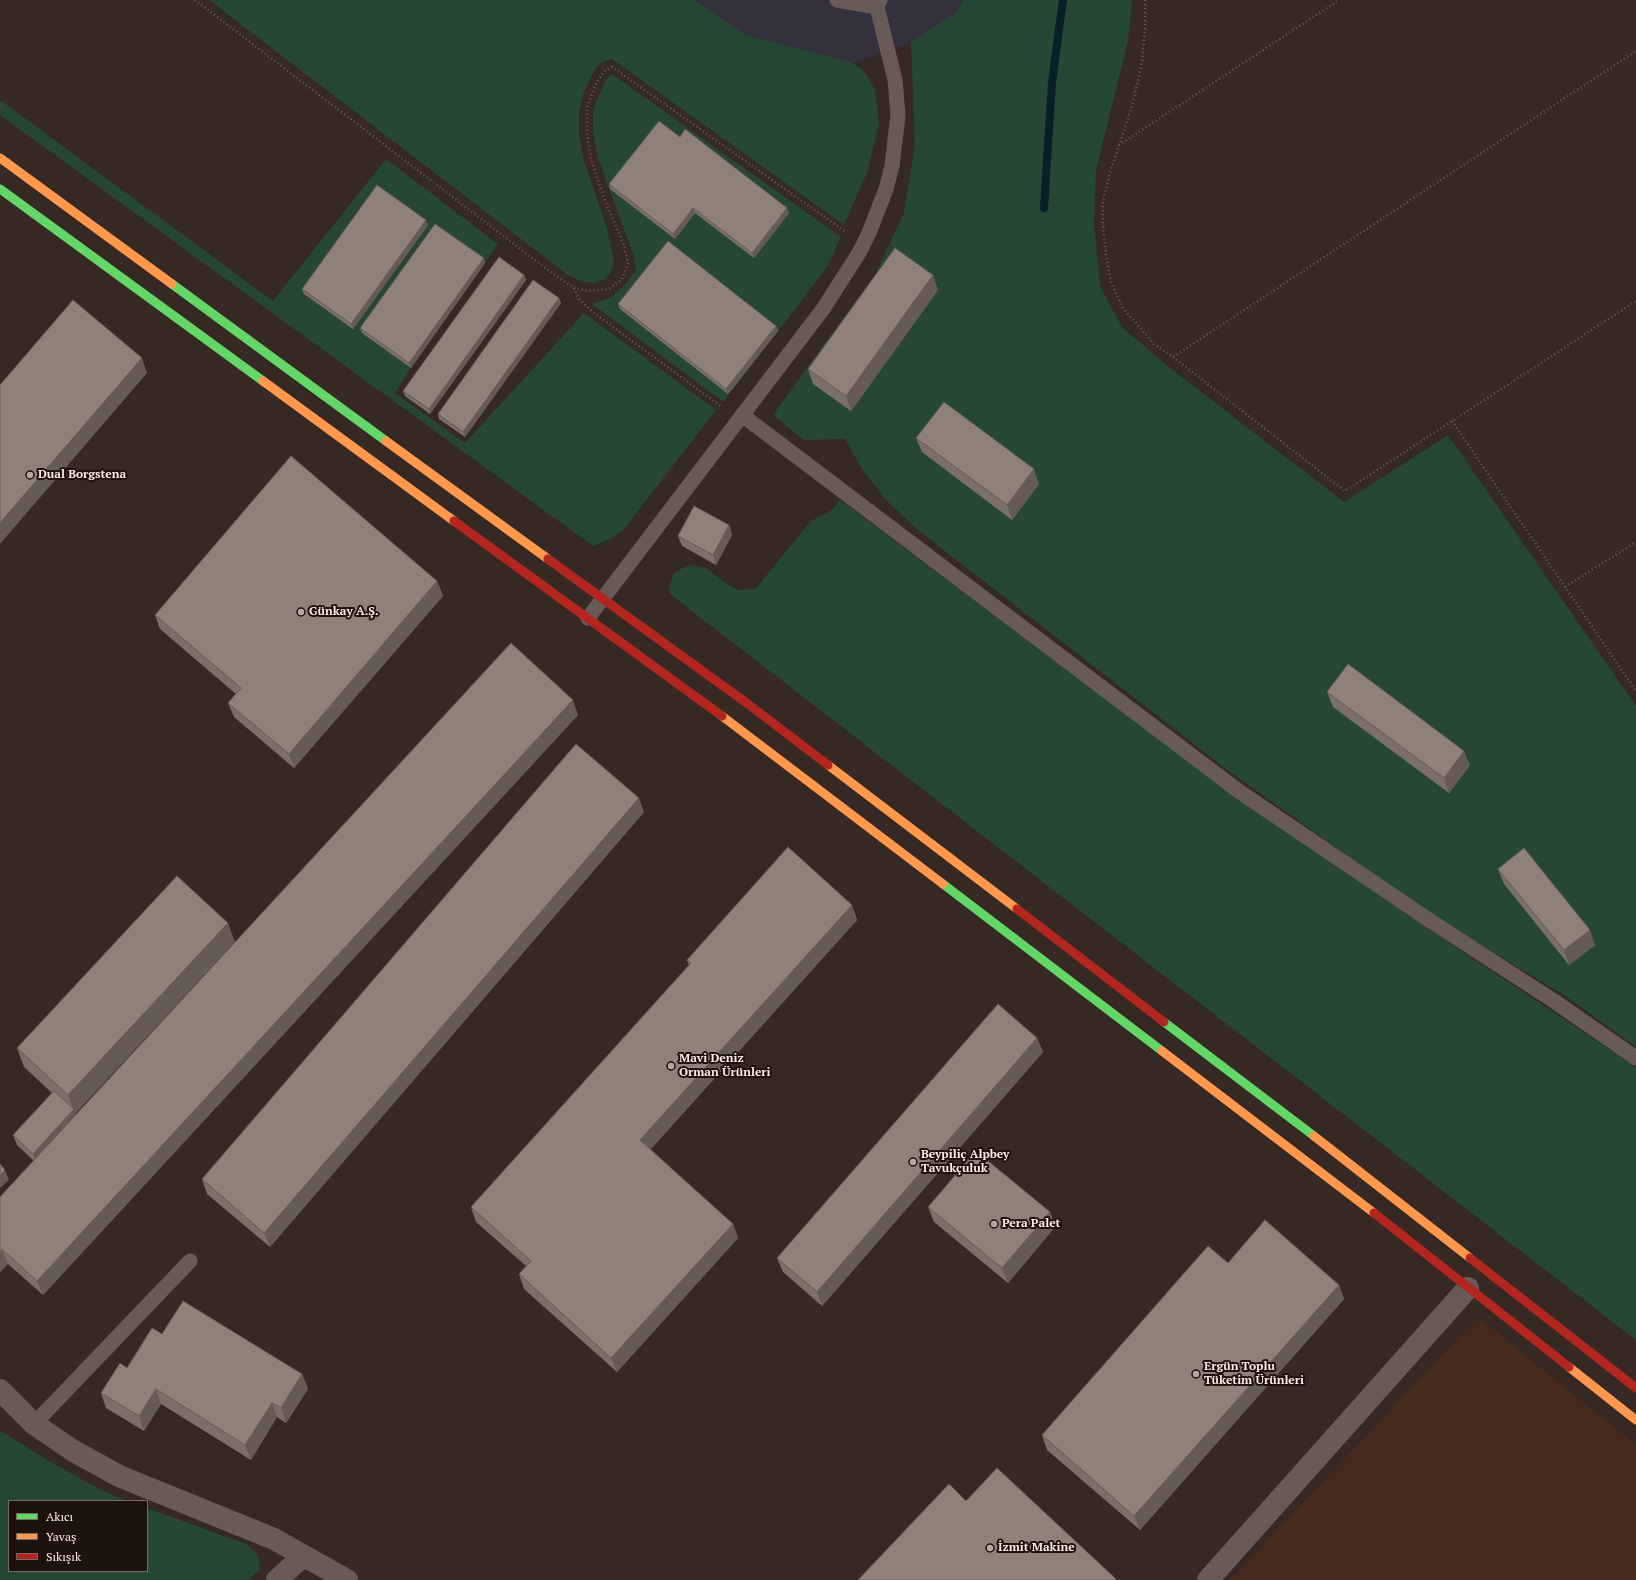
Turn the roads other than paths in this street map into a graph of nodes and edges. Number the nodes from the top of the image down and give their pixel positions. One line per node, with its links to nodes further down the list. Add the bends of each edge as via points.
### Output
1 (837, 0): 2 (lane)
2 (878, 4): 5 (lane, via 895,80 898,115 892,166 880,204 848,271)
3 (0, 158): 6 (main road)
4 (0, 189): 7 (main road)
5 (741, 417): 6 (lane); 8 (lane, via 1240,792)
6 (603, 600): 7 (lane); 11 (main road, via 748,704 1397,1200)
7 (588, 618): 10 (main road, via 733,724)
8 (1636, 1058)
9 (190, 1261): 14 (lane)
10 (1468, 1288): 13 (main road); 18 (street)
11 (1636, 1388)
12 (0, 1390): 14 (street)
13 (1636, 1420)
14 (34, 1424): 15 (street, via 72,1450 119,1476 274,1539)
15 (303, 1556): 16 (street); 17 (street)
16 (277, 1580)
17 (347, 1580)
18 (1208, 1580)

